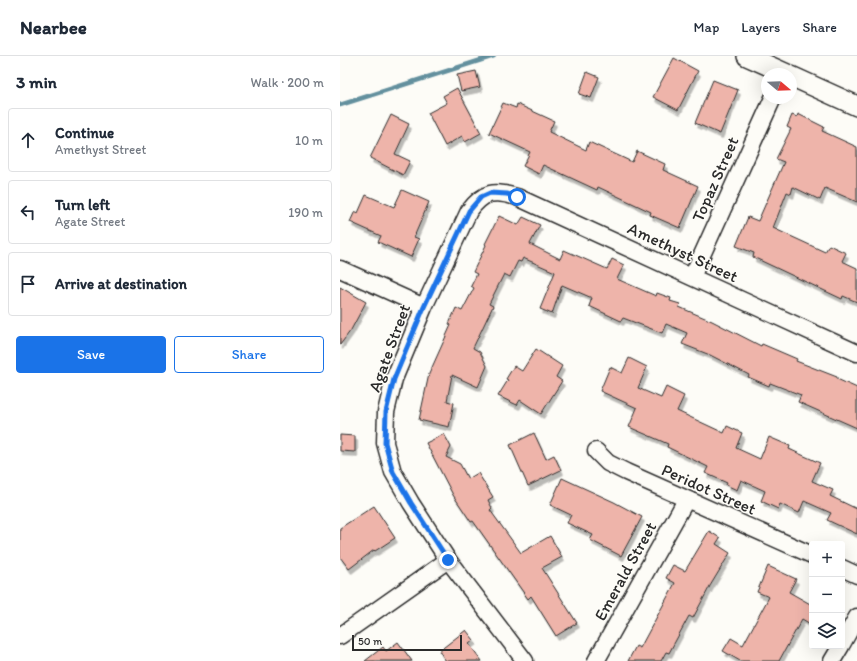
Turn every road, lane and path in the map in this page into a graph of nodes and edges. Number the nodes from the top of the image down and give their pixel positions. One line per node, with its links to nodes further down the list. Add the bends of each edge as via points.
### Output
1 (747, 56): 2 (street)
2 (773, 68)
3 (797, 79): 5 (street)
4 (770, 104): 8 (street, Topaz Street)
5 (857, 106)
6 (490, 193): 8 (street, Amethyst Street, via 517,197); 9 (street, Agate Street, via 481,197 469,211)
7 (340, 269): 9 (street)
8 (692, 277): 10 (street, Amethyst Street)
9 (424, 307): 14 (street, Agate Street, via 394,379 386,412 385,443 393,472)
10 (857, 353)
11 (596, 451): 12 (street, Peridot Street, via 608,463)
12 (686, 500): 13 (street, Peridot Street); 22 (street, Emerald Street)
13 (809, 554)
14 (448, 560): 18 (street); 21 (street, Agate Street)
15 (845, 569): 16 (street)
16 (857, 575)
17 (857, 616): 19 (street)
18 (340, 636)
19 (845, 638)
20 (839, 649): 23 (street)
21 (525, 661)
22 (596, 661)
23 (832, 661)

